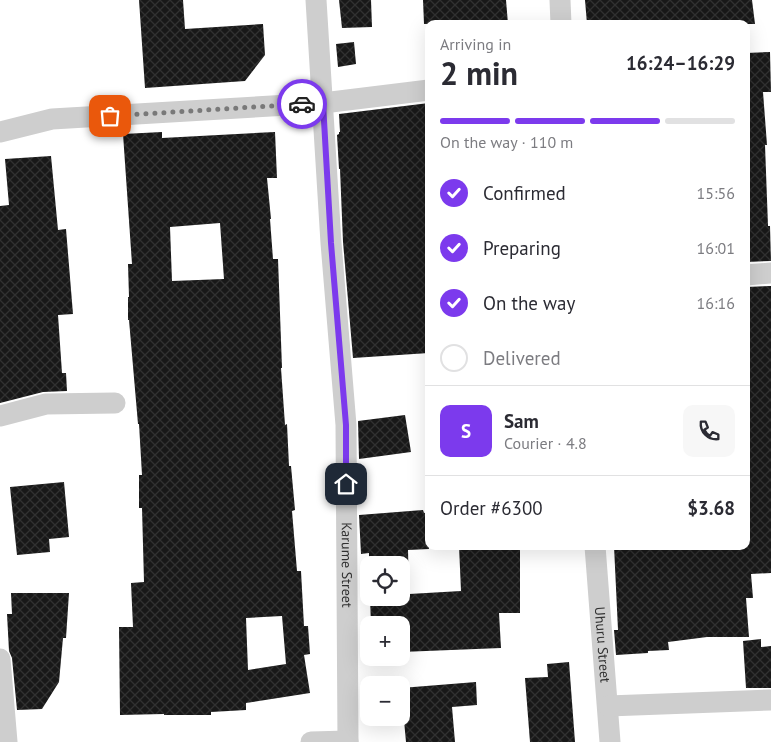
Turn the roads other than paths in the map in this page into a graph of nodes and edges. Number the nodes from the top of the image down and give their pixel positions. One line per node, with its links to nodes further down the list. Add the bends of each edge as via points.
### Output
1 (316, 0): 5 (street, Karume Street)
2 (560, 0): 3 (street)
3 (561, 20)
4 (425, 90): 5 (street)
5 (323, 103): 6 (street, via 52,119); 15 (street, Karume Street, via 346,425)
6 (0, 132)
7 (771, 272): 8 (street)
8 (750, 275)
9 (115, 402): 10 (street, via 46,404)
10 (0, 416)
11 (595, 550): 14 (street, Uhuru Street)
12 (0, 658): 16 (street)
13 (771, 700): 14 (street)
14 (608, 706): 18 (street, Uhuru Street)
15 (348, 741): 17 (street)
16 (7, 742)
17 (311, 742)
18 (610, 742)

